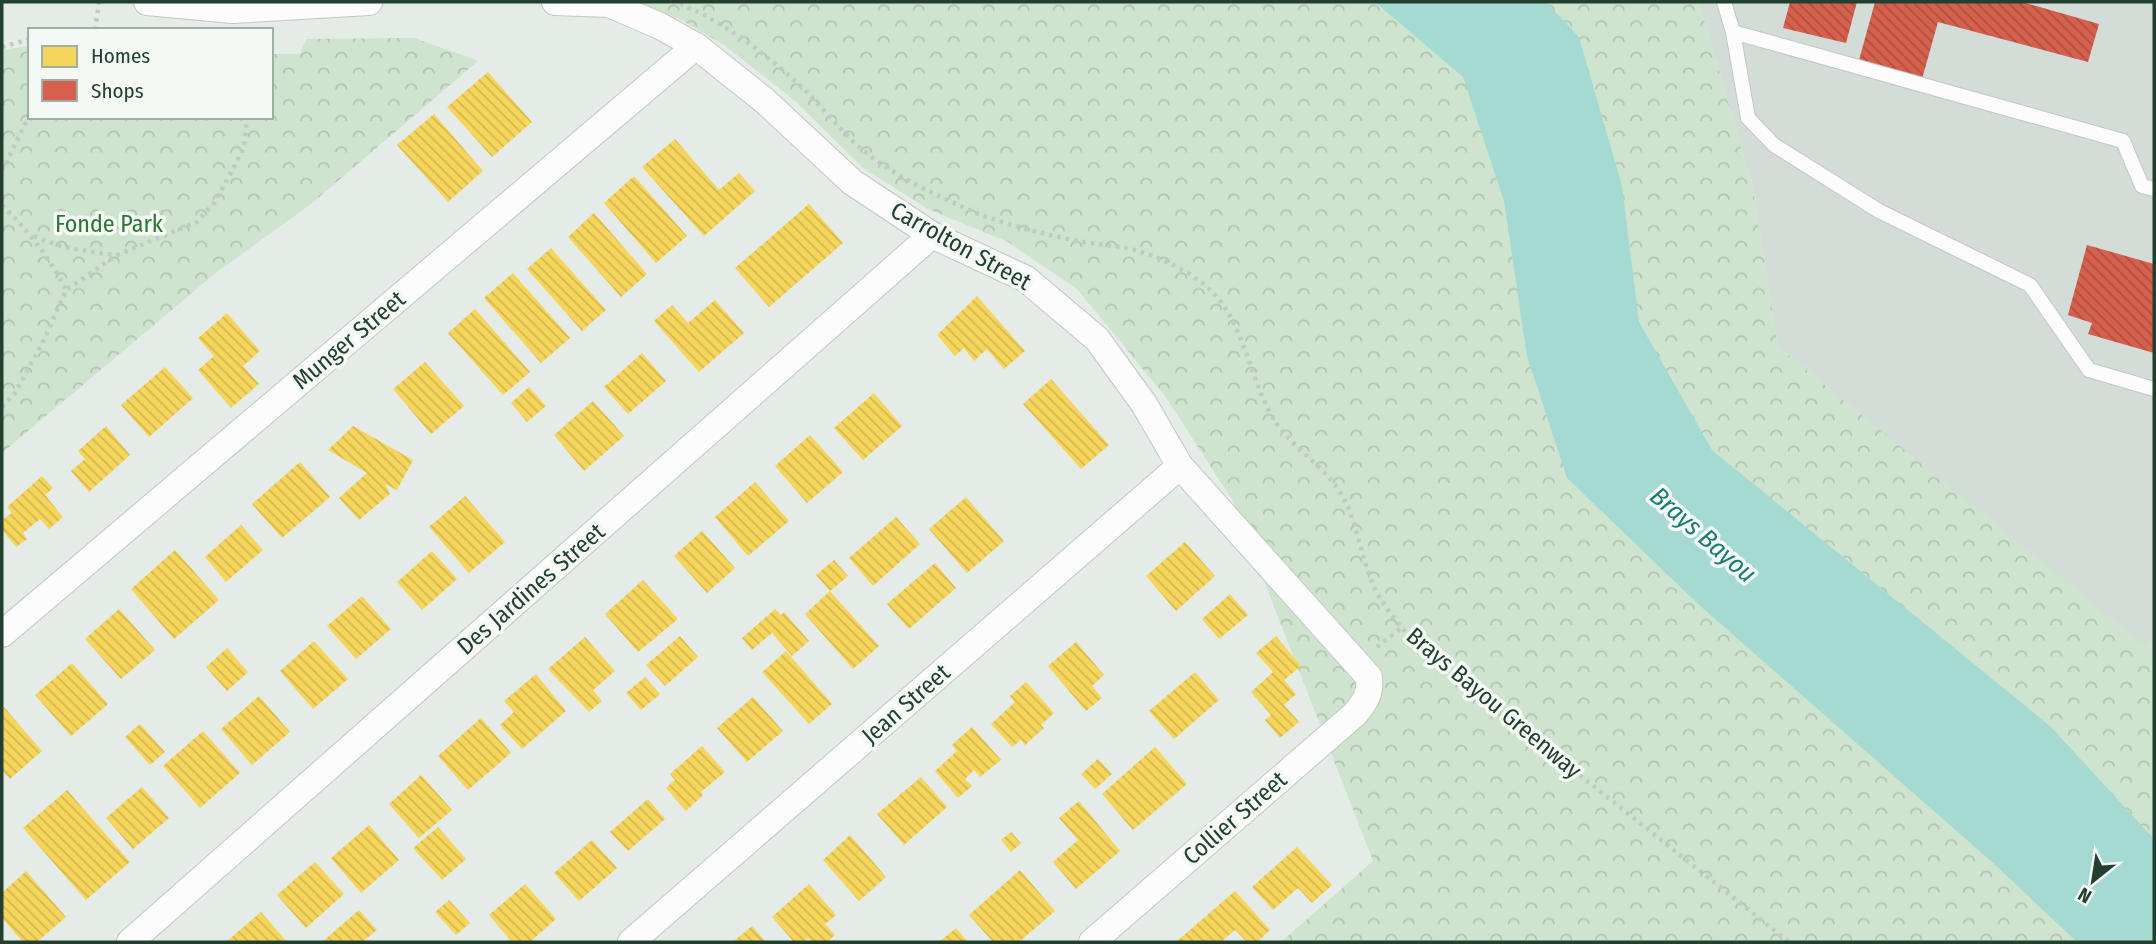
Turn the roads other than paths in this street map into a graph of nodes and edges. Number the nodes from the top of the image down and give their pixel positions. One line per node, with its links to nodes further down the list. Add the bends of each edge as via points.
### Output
1 (147, 2): 2 (street, via 233,10)
2 (369, 2)
3 (555, 2): 6 (street, Carrolton Street, via 608,4)
4 (1724, 2): 5 (lane)
5 (1733, 32): 7 (lane, via 2123,141 2142,186); 9 (lane, via 1748,118 1774,145 1879,211 2030,285 2089,370)
6 (696, 46): 8 (street, Carrolton Street, via 765,101 852,182); 11 (street, Munger Street)
7 (2154, 189)
8 (932, 235): 10 (street, Carrolton Street, via 1026,279 1097,340); 13 (street, Des Jardines Street)
9 (2154, 389)
10 (1180, 466): 12 (street, Carrolton Street, via 1357,663); 14 (street, Jean Street)
11 (2, 634)
12 (1370, 688): 15 (street, Collier Street, via 1356,714)
13 (130, 942)
14 (631, 942)
15 (1092, 942)

